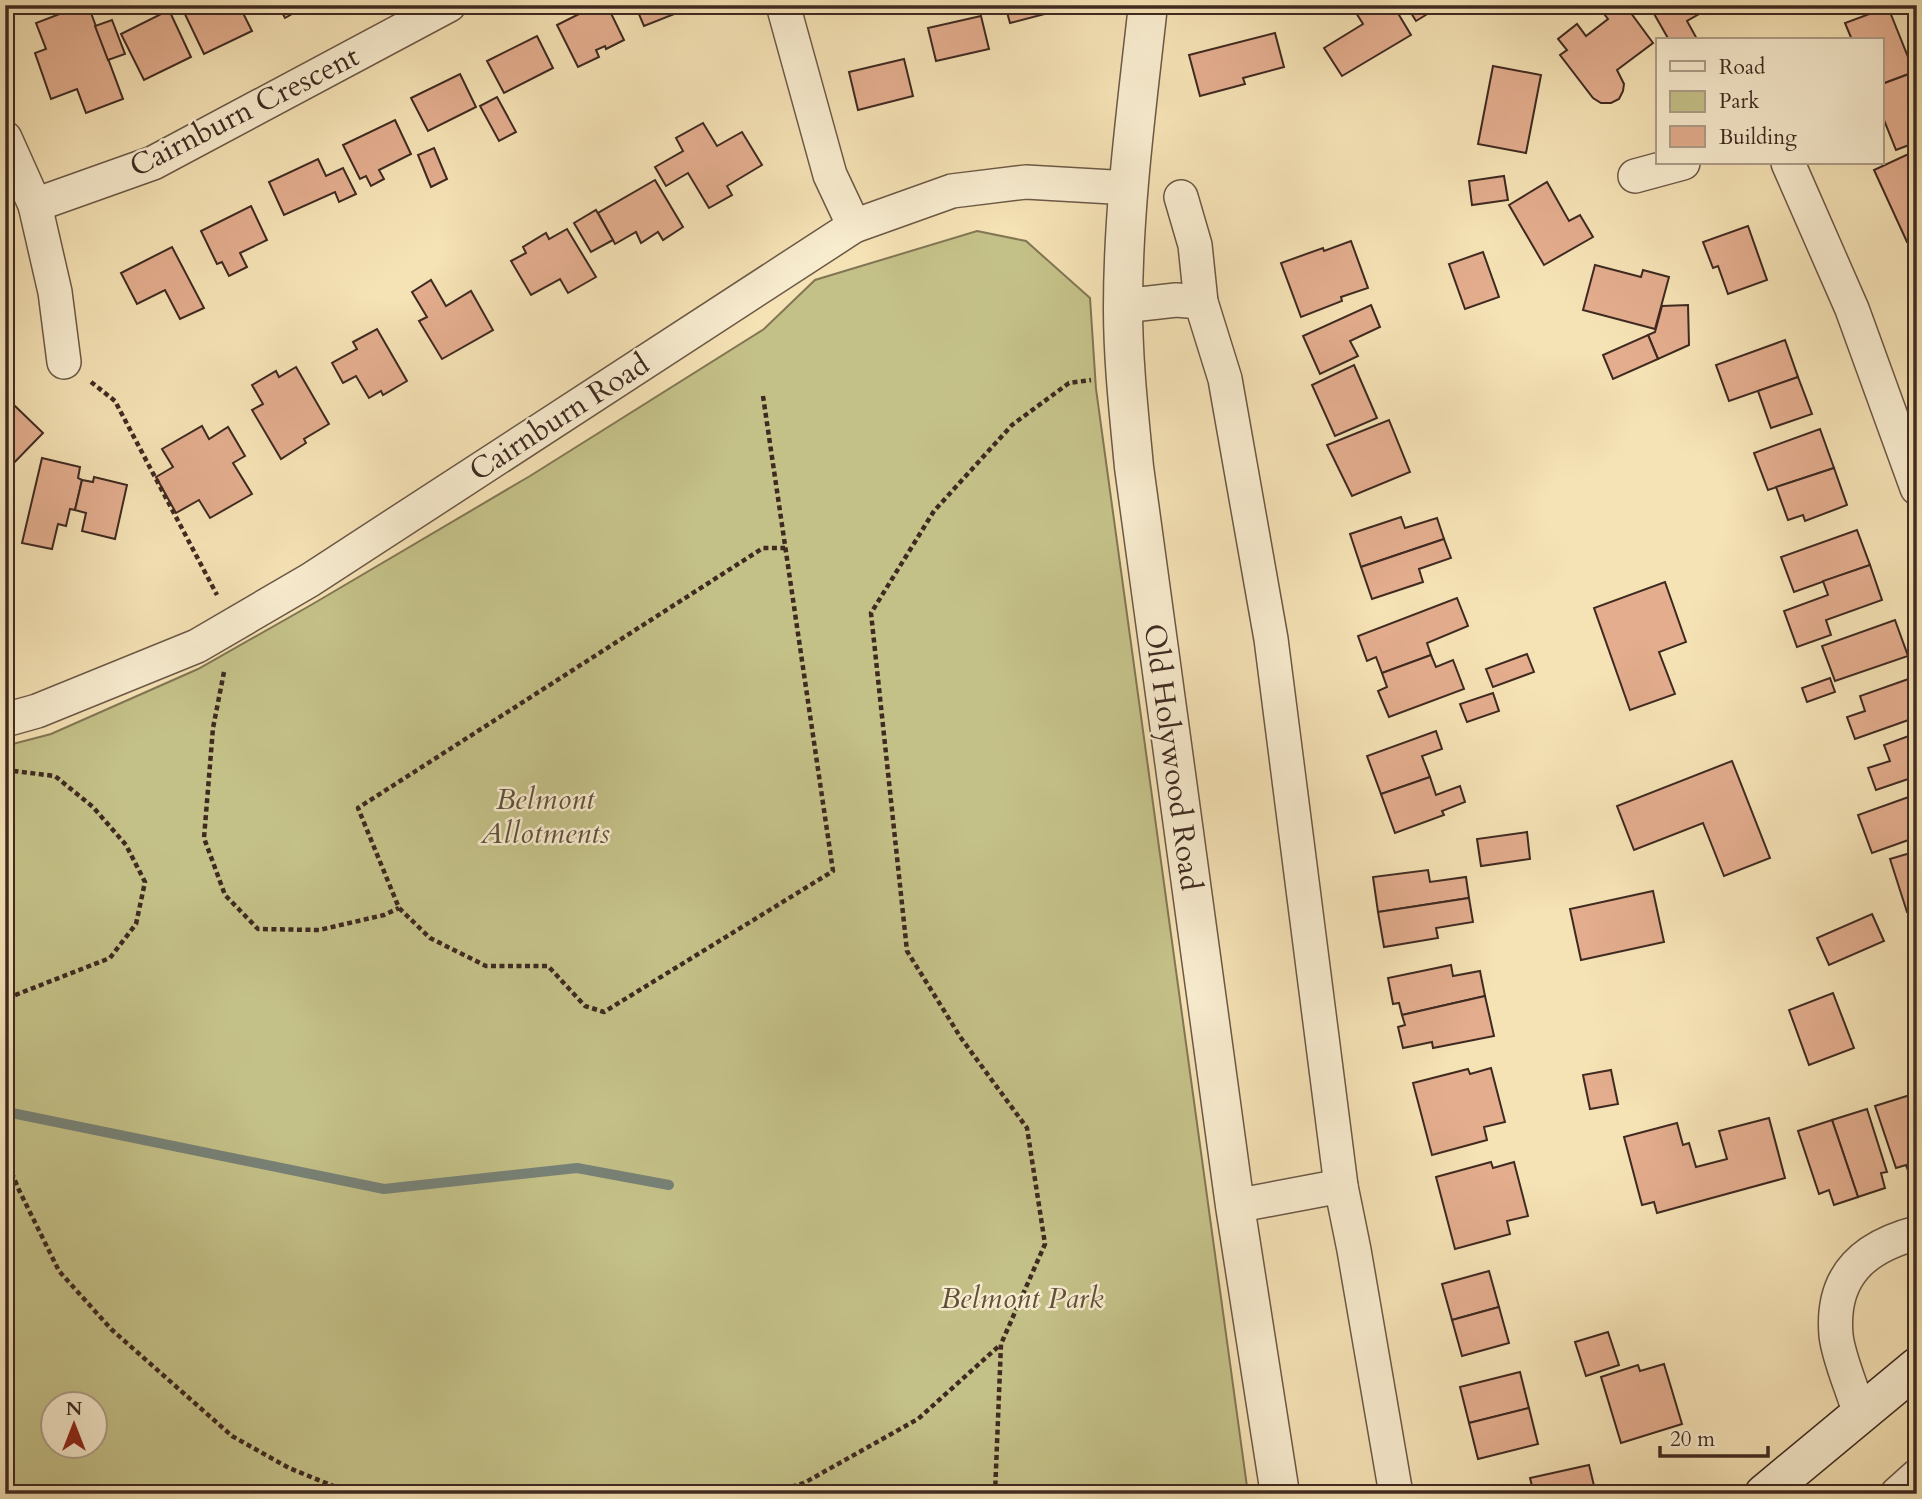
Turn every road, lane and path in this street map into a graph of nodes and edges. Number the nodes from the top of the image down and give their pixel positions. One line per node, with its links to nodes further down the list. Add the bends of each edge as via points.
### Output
1 (783, 5): 11 (street, via 830,174)
2 (1148, 5): 8 (street, Old Holywood Road)
3 (432, 9): 10 (street, Cairnburn Crescent, via 153,163)
4 (5, 138): 10 (street)
5 (1680, 164): 7 (street)
6 (1788, 164): 17 (street, via 1852,309)
7 (1635, 176)
8 (1130, 188): 11 (street, Cairnburn Road, via 1026,182 952,191); 13 (street, Old Holywood Road)
9 (1181, 197): 12 (street, via 1195,245)
10 (35, 205): 14 (street)
11 (854, 226): 19 (street, Cairnburn Road, via 310,580)
12 (1200, 302): 13 (street); 25 (street, via 1225,379 1271,639)
13 (1123, 306): 15 (street, Old Holywood Road)
14 (64, 362): 19 (path, via 115,401)
15 (1125, 375): 26 (street, Old Holywood Road); 28 (path, via 1069,383 1012,425 934,512 871,613 907,951 961,1038 1027,1128 1045,1244)
16 (763, 396): 18 (path)
17 (1917, 488)
18 (785, 548): 22 (path, via 763,548 358,808); 22 (path, via 833,871 604,1012 585,1006 548,966 486,966 430,937)
19 (233, 625): 20 (street, Cairnburn Road, via 197,646); 22 (path, via 213,728 204,838 225,895 258,929 319,930)
20 (5, 720)
21 (5, 770): 23 (path, via 55,776 93,807 127,845 145,881 136,924 110,958)
22 (399, 908)
23 (5, 999)
24 (5, 1157): 32 (path, via 59,1271 111,1329 232,1436 289,1468)
25 (1341, 1186): 26 (street); 36 (street)
26 (1235, 1206): 35 (street, Old Holywood Road)
27 (1917, 1233): 30 (street, via 1871,1251 1852,1268 1836,1301 1836,1337)
28 (1001, 1344): 33 (path, via 918,1419 804,1483); 34 (path)
29 (1917, 1367): 30 (street)
30 (1859, 1412): 37 (street)
31 (1917, 1476): 38 (street)
32 (353, 1494)
33 (767, 1494)
34 (995, 1494)
35 (1280, 1494)
36 (1396, 1494)
37 (1764, 1494)
38 (1897, 1494)

